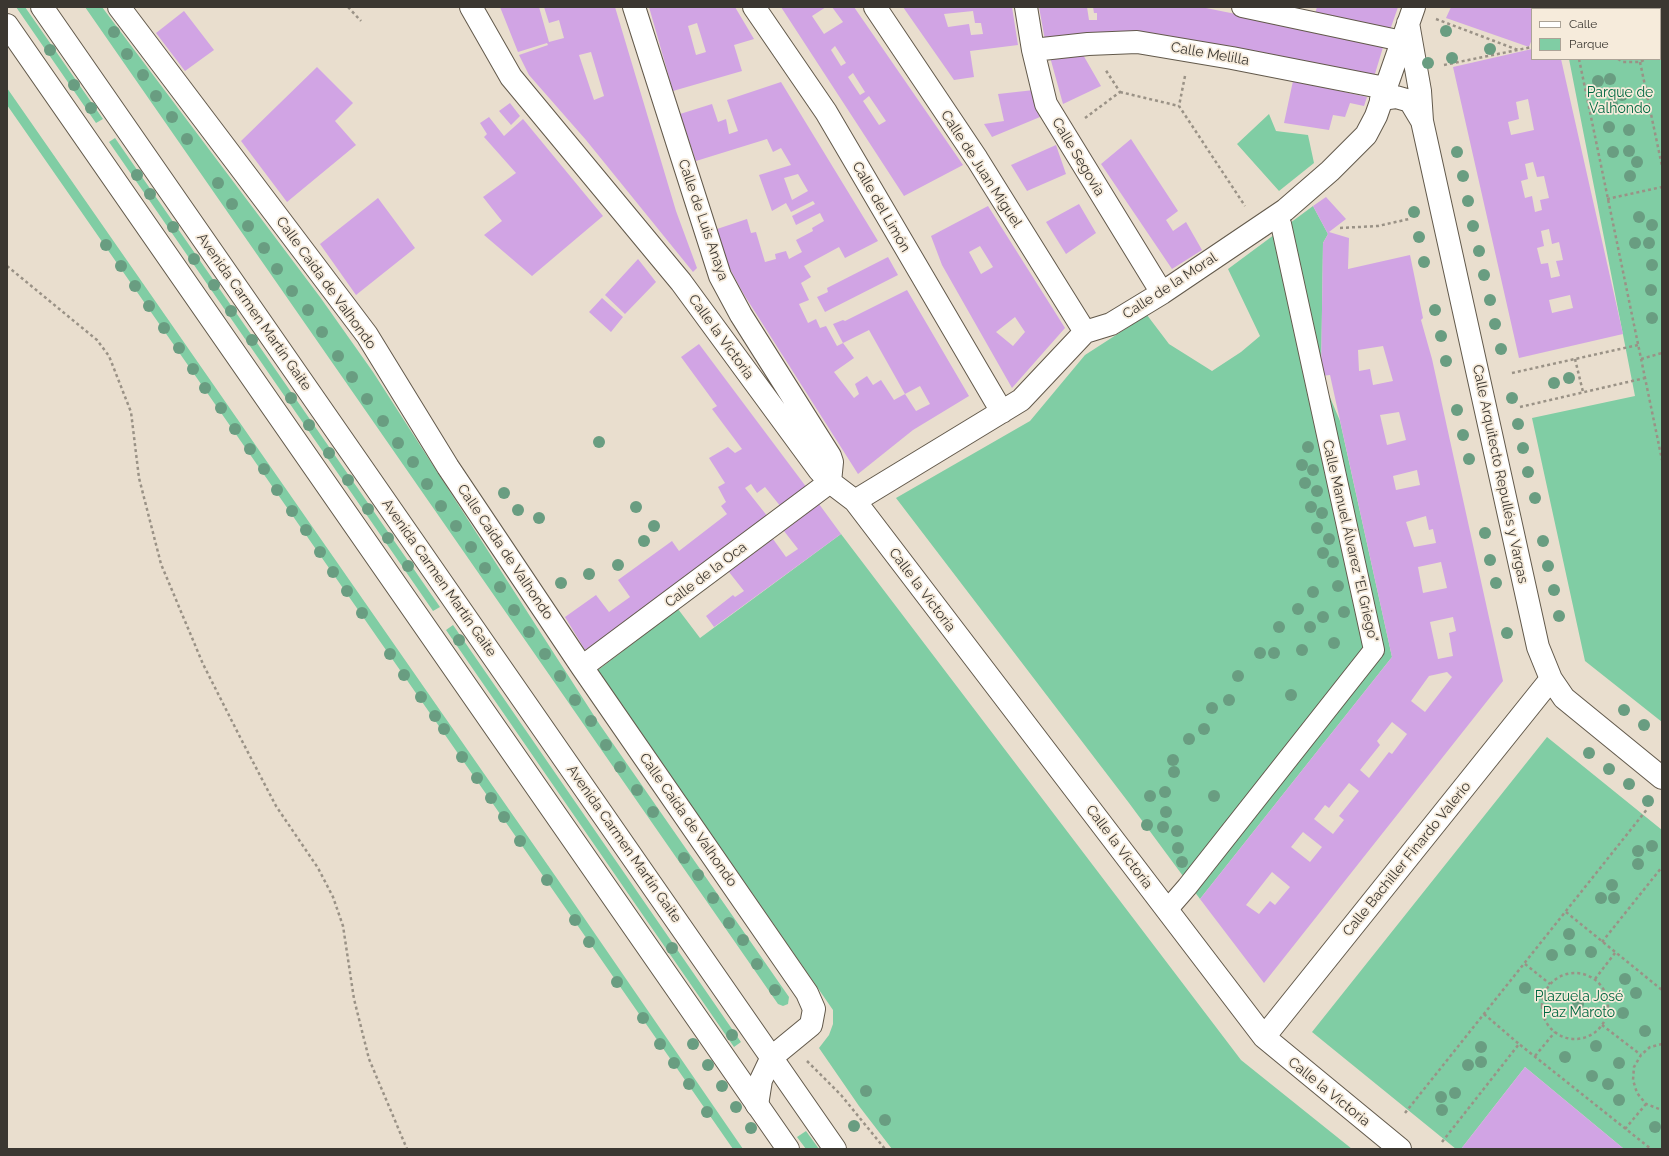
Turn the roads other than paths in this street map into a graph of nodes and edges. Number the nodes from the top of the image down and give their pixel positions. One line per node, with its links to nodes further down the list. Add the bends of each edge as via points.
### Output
1 (42, 7): 25 (street, Avenida Carmen Martín Gaite)
2 (119, 7): 20 (street, Calle Caída de Valhondo, via 367,336 448,467)
3 (471, 7): 18 (street, Calle la Victoria, via 511,77 681,282)
4 (634, 7): 18 (street, Calle de Luis Anaya, via 720,276 741,315 830,456)
5 (754, 7): 17 (street, Calle del Limón, via 826,112)
6 (875, 7): 16 (street, Calle de Juan Miguel, via 977,159)
7 (1026, 7): 11 (street, Calle Segovia)
8 (1242, 7): 10 (street)
9 (7, 24): 26 (street)
10 (1408, 24): 12 (street, Calle de la Moral); 13 (street, Calle Arquitecto Repullés y Vargas, via 1420,91)
11 (1033, 50): 12 (street, Calle Melilla, via 1137,42 1191,50); 15 (street, Calle Segovia, via 1046,104)
12 (1383, 94): 13 (street, Calle Arquitecto Repullés y Vargas, via 1410,101); 15 (street, Calle de la Moral, via 1366,136 1330,172 1285,210)
13 (1422, 121): 21 (street, Calle Arquitecto Repullés y Vargas, via 1538,647)
14 (1281, 224): 23 (street, Calle Manuel Álvarez "El Griego", via 1374,650)
15 (1162, 293): 16 (street, Calle de la Moral, via 1111,324)
16 (1085, 332): 17 (street, Calle de la Moral, via 1021,400)
17 (1002, 412): 19 (street, Calle de la Moral)
18 (830, 482): 19 (street, Calle la Victoria); 20 (street, Calle de la Oca)
19 (855, 501): 23 (street, Calle la Victoria)
20 (582, 667): 25 (street, Calle Caída de Valhondo, via 807,993 814,1009 811,1025)
21 (1551, 679): 22 (street, Calle Arquitecto Repullés y Vargas, via 1564,698 1585,717); 24 (street, Calle Bachiller Finardo Valerio)
22 (1662, 778)
23 (1167, 910): 24 (street, Calle la Victoria)
24 (1264, 1037): 29 (street, Calle la Victoria)
25 (772, 1057): 26 (street, Calle Caída de Valhondo, via 761,1080); 28 (street, Avenida Carmen Martín Gaite)
26 (757, 1105): 27 (street)
27 (788, 1149)
28 (836, 1149)
29 (1400, 1149)

